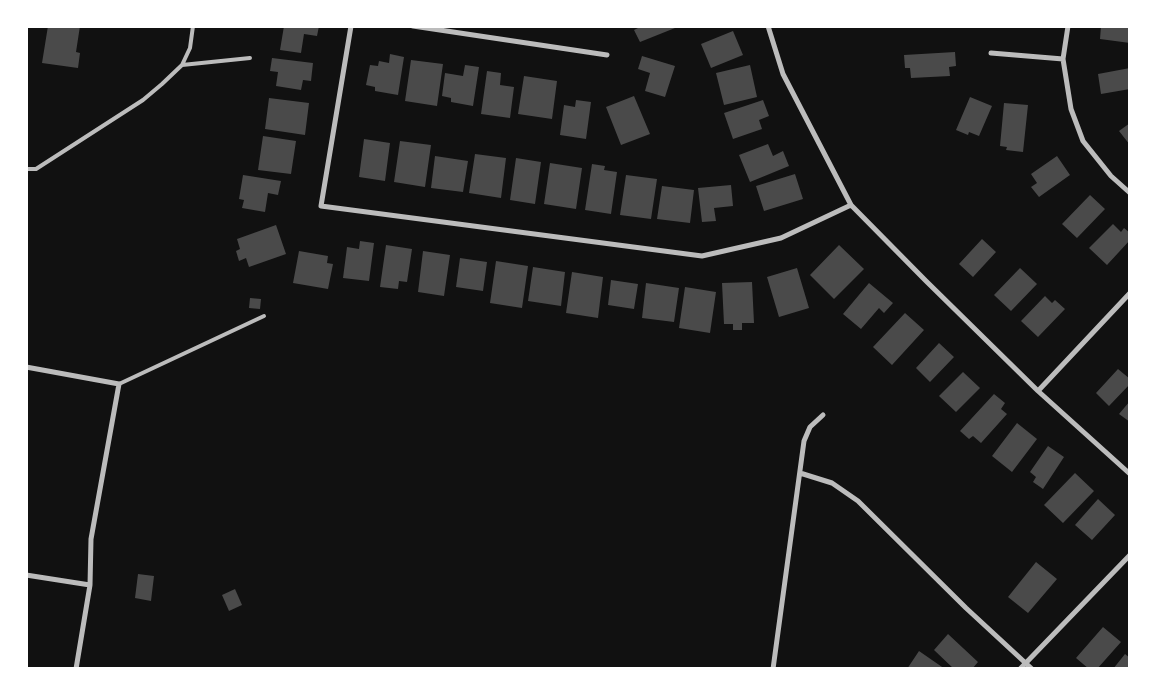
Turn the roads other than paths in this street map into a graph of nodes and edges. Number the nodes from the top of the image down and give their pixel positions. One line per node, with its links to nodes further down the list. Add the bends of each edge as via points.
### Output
1 (193, 26): 10 (lane, via 190,48)
2 (351, 26): 13 (street, via 321,206 702,256 781,238)
3 (413, 26): 7 (street)
4 (768, 26): 13 (street, via 784,74)
5 (1068, 26): 9 (street)
6 (991, 53): 9 (street)
7 (607, 55)
8 (250, 58): 10 (lane)
9 (1063, 59): 12 (street, via 1071,108 1083,141)
10 (182, 65): 11 (lane, via 143,100 36,169)
11 (26, 170)
12 (1130, 193)
13 (851, 204): 18 (street)
14 (1130, 294): 18 (street)
15 (264, 316): 17 (lane)
16 (26, 367): 17 (street)
17 (120, 384): 24 (street, via 91,539)
18 (1038, 391): 21 (street)
19 (823, 415): 20 (street, via 810,427 804,441)
20 (800, 473): 25 (street, via 832,483 858,501); 27 (street)
21 (1130, 474)
22 (1130, 555): 25 (street)
23 (26, 575): 24 (street)
24 (90, 585): 26 (street)
25 (1026, 663): 28 (street); 29 (street)
26 (76, 669)
27 (773, 669)
28 (1020, 669)
29 (1032, 669)

